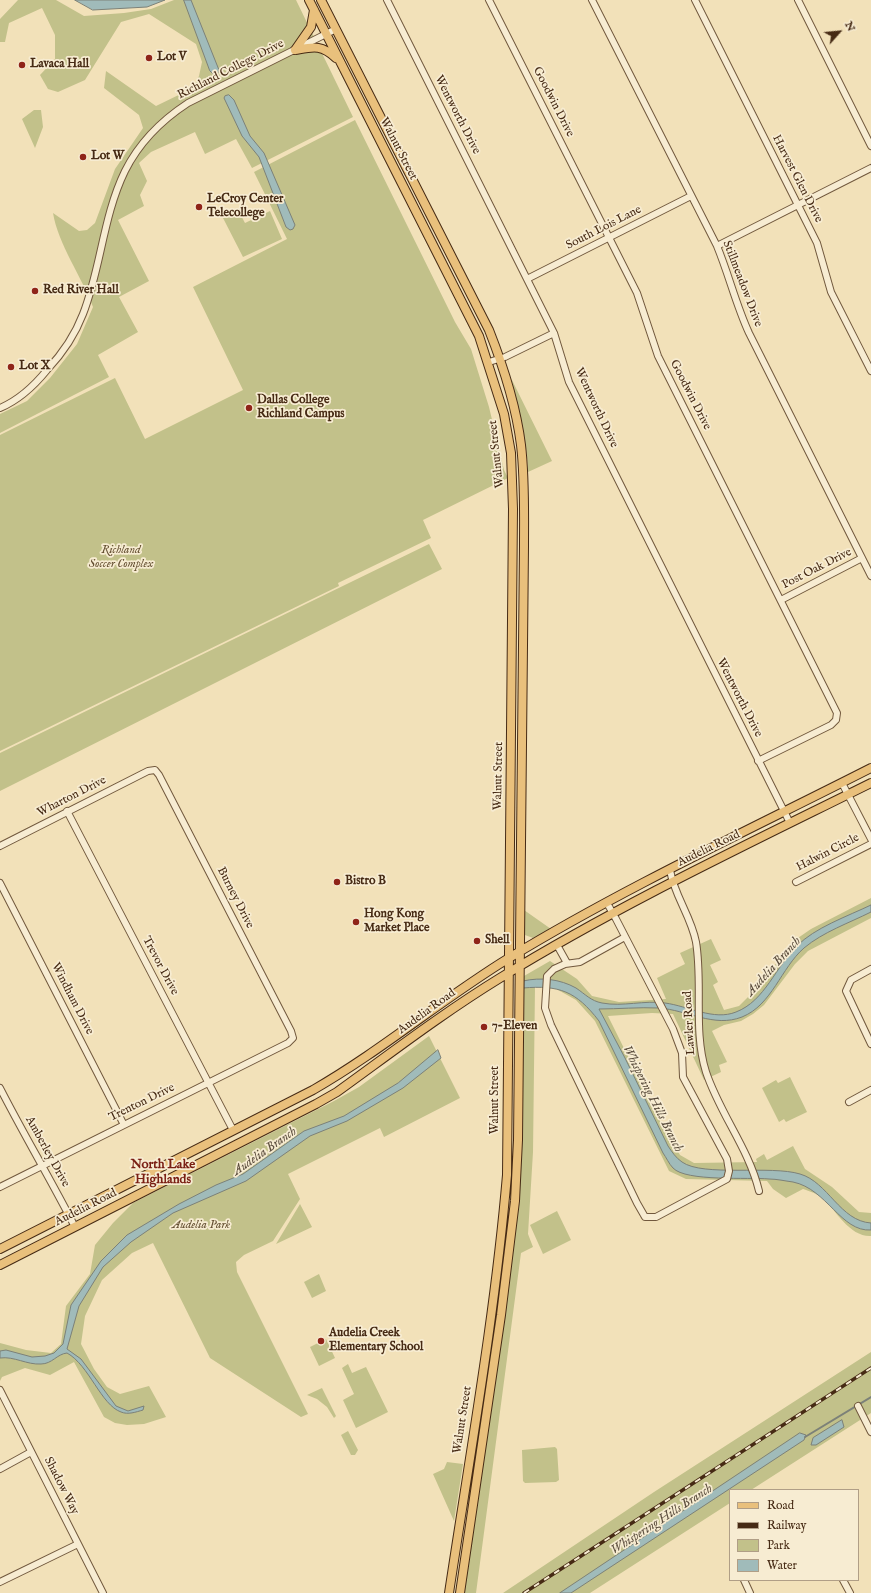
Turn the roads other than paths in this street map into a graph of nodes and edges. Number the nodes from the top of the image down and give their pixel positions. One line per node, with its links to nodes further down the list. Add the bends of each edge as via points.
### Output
1 (309, 0): 8 (main road, Walnut Street)
2 (321, 0): 9 (main road, Walnut Street)
3 (387, 0): 19 (street, Wentworth Drive)
4 (490, 0): 17 (street, Goodwin Drive)
5 (592, 0): 15 (street, Stillmeadow Drive)
6 (695, 0): 16 (street, Harvest Glen Drive)
7 (798, 0): 13 (street)
8 (314, 10): 10 (main road, Walnut Street); 11 (main road, via 311,27)
9 (336, 29): 10 (street, Richland College Drive); 21 (main road, Walnut Street, via 489,330)
10 (326, 34): 11 (street, Richland College Drive); 12 (main road, Walnut Street)
11 (295, 50): 12 (main road, via 316,47 326,50); 24 (street, Richland College Drive, via 188,103 173,113 141,146 125,170 117,190 88,300 77,328 58,358 37,382 16,400)
12 (341, 63): 22 (main road, Walnut Street, via 479,336)
13 (871, 146)
14 (871, 168): 16 (street)
15 (691, 196): 17 (street, South Lois Lane); 18 (street, Stillmeadow Drive)
16 (798, 205): 18 (street); 23 (street, Harvest Glen Drive, via 821,254 831,292)
17 (609, 238): 19 (street, South Lois Lane); 29 (street, Goodwin Drive, via 637,293 658,356)
18 (717, 246): 27 (street, Stillmeadow Drive, via 749,333)
19 (527, 279): 20 (street, Wentworth Drive)
20 (554, 333): 21 (street); 34 (street, Wentworth Drive, via 569,382)
21 (501, 359): 22 (street); 26 (main road, Walnut Street, via 512,397 521,446)
22 (489, 362): 25 (main road, Walnut Street, via 501,400 511,453)
23 (871, 371)
24 (0, 408)
25 (513, 509): 26 (main road, via 518,510 519,533); 30 (main road, Walnut Street)
26 (524, 546): 31 (main road, Walnut Street)
27 (862, 558): 28 (street, Stillmeadow Drive); 29 (street, Post Oak Drive)
28 (871, 576)
29 (781, 600): 34 (street, Goodwin Drive, via 837,713 836,720 831,725)
30 (512, 645): 31 (main road); 32 (main road, Walnut Street)
31 (523, 646): 33 (main road, Walnut Street)
32 (511, 754): 33 (main road); 55 (main road, Walnut Street)
33 (522, 755): 54 (main road, Walnut Street)
34 (758, 761): 41 (street, Wentworth Drive)
35 (871, 768): 37 (main road, Audelia Road)
36 (155, 770): 40 (street, Wharton Drive, via 148,771); 60 (street, Burney Drive)
37 (842, 783): 39 (street); 41 (main road, Audelia Road)
38 (871, 783): 39 (main road, Audelia Road)
39 (848, 794): 42 (main road, Audelia Road); 43 (street)
40 (67, 811): 45 (street, Wharton Drive); 64 (street, Trevor Drive)
41 (784, 812): 42 (street, Wentworth Drive); 46 (main road, Audelia Road)
42 (790, 823): 47 (main road, Audelia Road)
43 (871, 839)
44 (871, 844): 48 (street, Halwin Circle)
45 (0, 846)
46 (670, 870): 47 (street, Lawler Road); 50 (main road, Audelia Road)
47 (672, 881): 51 (main road, Audelia Road); 74 (street, Lawler Road, via 696,941 701,1049 711,1085 753,1169)
48 (796, 882)
49 (0, 883): 68 (street, Windham Drive)
50 (607, 903): 51 (street); 54 (main road, Audelia Road)
51 (613, 912): 52 (street); 53 (main road, Audelia Road)
52 (626, 938): 56 (street, via 580,962); 56 (street, via 682,1053 683,1077 727,1161 728,1175 724,1182 656,1217 645,1217 637,1203 545,1008 546,976)
53 (557, 945): 56 (street); 57 (main road, Audelia Road)
54 (520, 952): 55 (main road, Audelia Road); 57 (main road, Walnut Street)
55 (510, 958): 59 (main road, Walnut Street); 62 (main road, Audelia Road, via 462,987)
56 (567, 963)
57 (520, 966): 59 (main road, Audelia Road); 87 (main road, Walnut Street, via 515,1201)
58 (871, 969): 61 (street, via 855,977 848,984 846,991)
59 (510, 972): 63 (main road, Audelia Road, via 464,1001); 86 (main road, Walnut Street, via 507,1174 500,1247)
60 (293, 1038): 64 (street, Trenton Drive, via 288,1043)
61 (871, 1044)
62 (368, 1054): 63 (main road); 69 (main road, Audelia Road, via 313,1090)
63 (375, 1065): 70 (main road, Audelia Road, via 337,1092)
64 (208, 1083): 68 (street, Trenton Drive); 69 (street, Trevor Drive)
65 (0, 1088): 71 (street, Amberley Drive, via 28,1143)
66 (871, 1090): 67 (street)
67 (849, 1102)
68 (124, 1125): 71 (street, Trenton Drive)
69 (233, 1130): 70 (main road); 73 (main road, Audelia Road)
70 (240, 1143): 76 (main road, Audelia Road)
71 (43, 1166): 72 (street, Trenton Drive); 78 (street, Amberley Drive)
72 (0, 1187)
73 (120, 1188): 75 (main road, Audelia Road); 76 (main road)
74 (759, 1191)
75 (110, 1193): 77 (main road); 78 (main road, Audelia Road)
76 (126, 1200): 77 (main road, Audelia Road)
77 (117, 1206): 79 (main road, Audelia Road)
78 (68, 1214): 79 (street, Amberley Drive); 80 (main road, Audelia Road)
79 (75, 1227): 81 (main road, Audelia Road)
80 (0, 1249)
81 (0, 1265)
82 (0, 1390): 85 (street, Shadow Way)
83 (858, 1406): 84 (street)
84 (871, 1432)
85 (31, 1452): 88 (street); 89 (street, Shadow Way)
86 (469, 1459): 87 (main road); 94 (main road, Walnut Street)
87 (480, 1461): 95 (main road, Walnut Street)
88 (0, 1469)
89 (78, 1544): 92 (street); 93 (street, Shadow Way)
90 (744, 1581): 96 (street)
91 (844, 1581): 97 (street)
92 (0, 1582)
93 (103, 1593)
94 (449, 1593)
95 (460, 1593)
96 (750, 1593)
97 (850, 1593)

